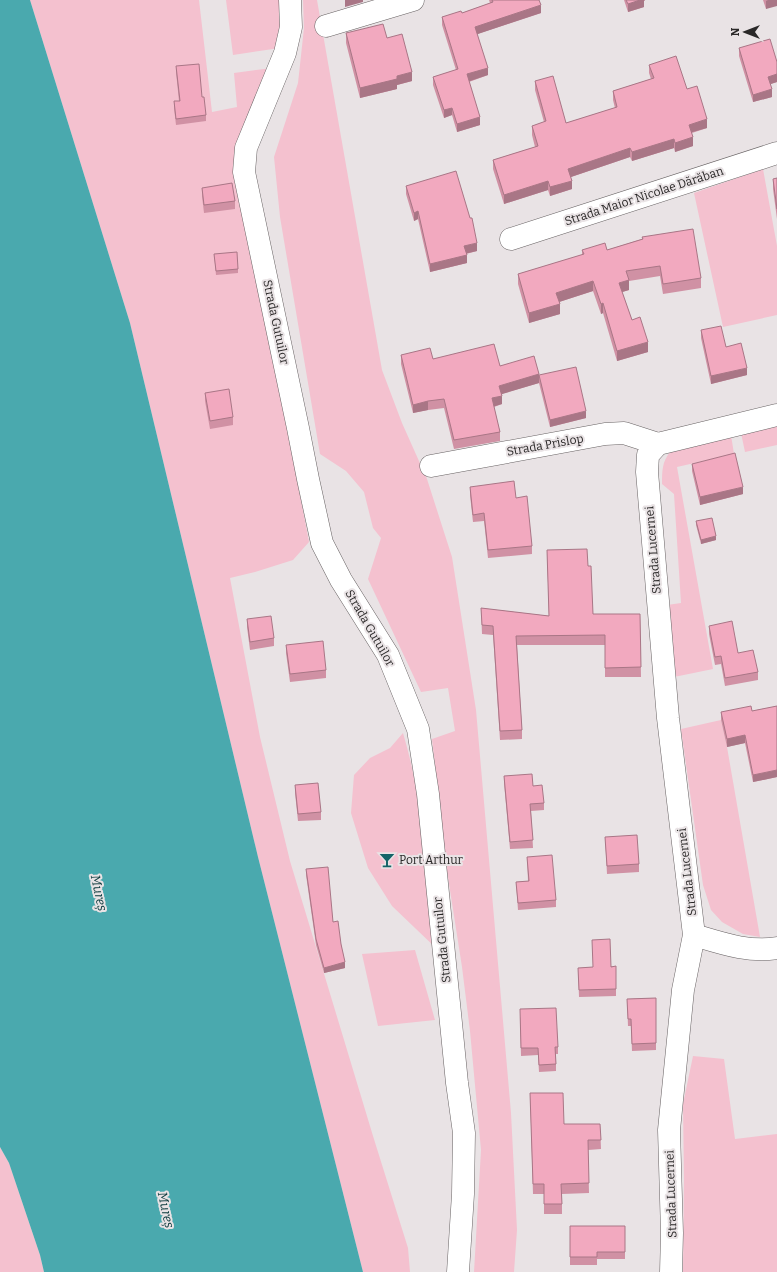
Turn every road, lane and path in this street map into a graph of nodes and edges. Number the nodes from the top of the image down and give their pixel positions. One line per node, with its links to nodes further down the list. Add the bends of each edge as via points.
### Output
1 (290, 0): 11 (street, Strada Gutuilor, via 291,27 285,53 246,148 244,172 322,543 341,580 388,655 418,729 428,794 464,1133)
2 (413, 0): 3 (street)
3 (326, 26)
4 (777, 153): 5 (street, Strada Maior Nicolae Dărăban)
5 (512, 239)
6 (777, 415): 7 (street)
7 (658, 444): 8 (street, Strada Prislop, via 624,433 606,434); 9 (street, Strada Lucernei, via 648,455 647,472 668,718)
8 (431, 466)
9 (694, 935): 10 (street, via 740,948); 12 (street, Strada Lucernei, via 683,990 669,1130)
10 (777, 948)
11 (458, 1272)
12 (671, 1272)

